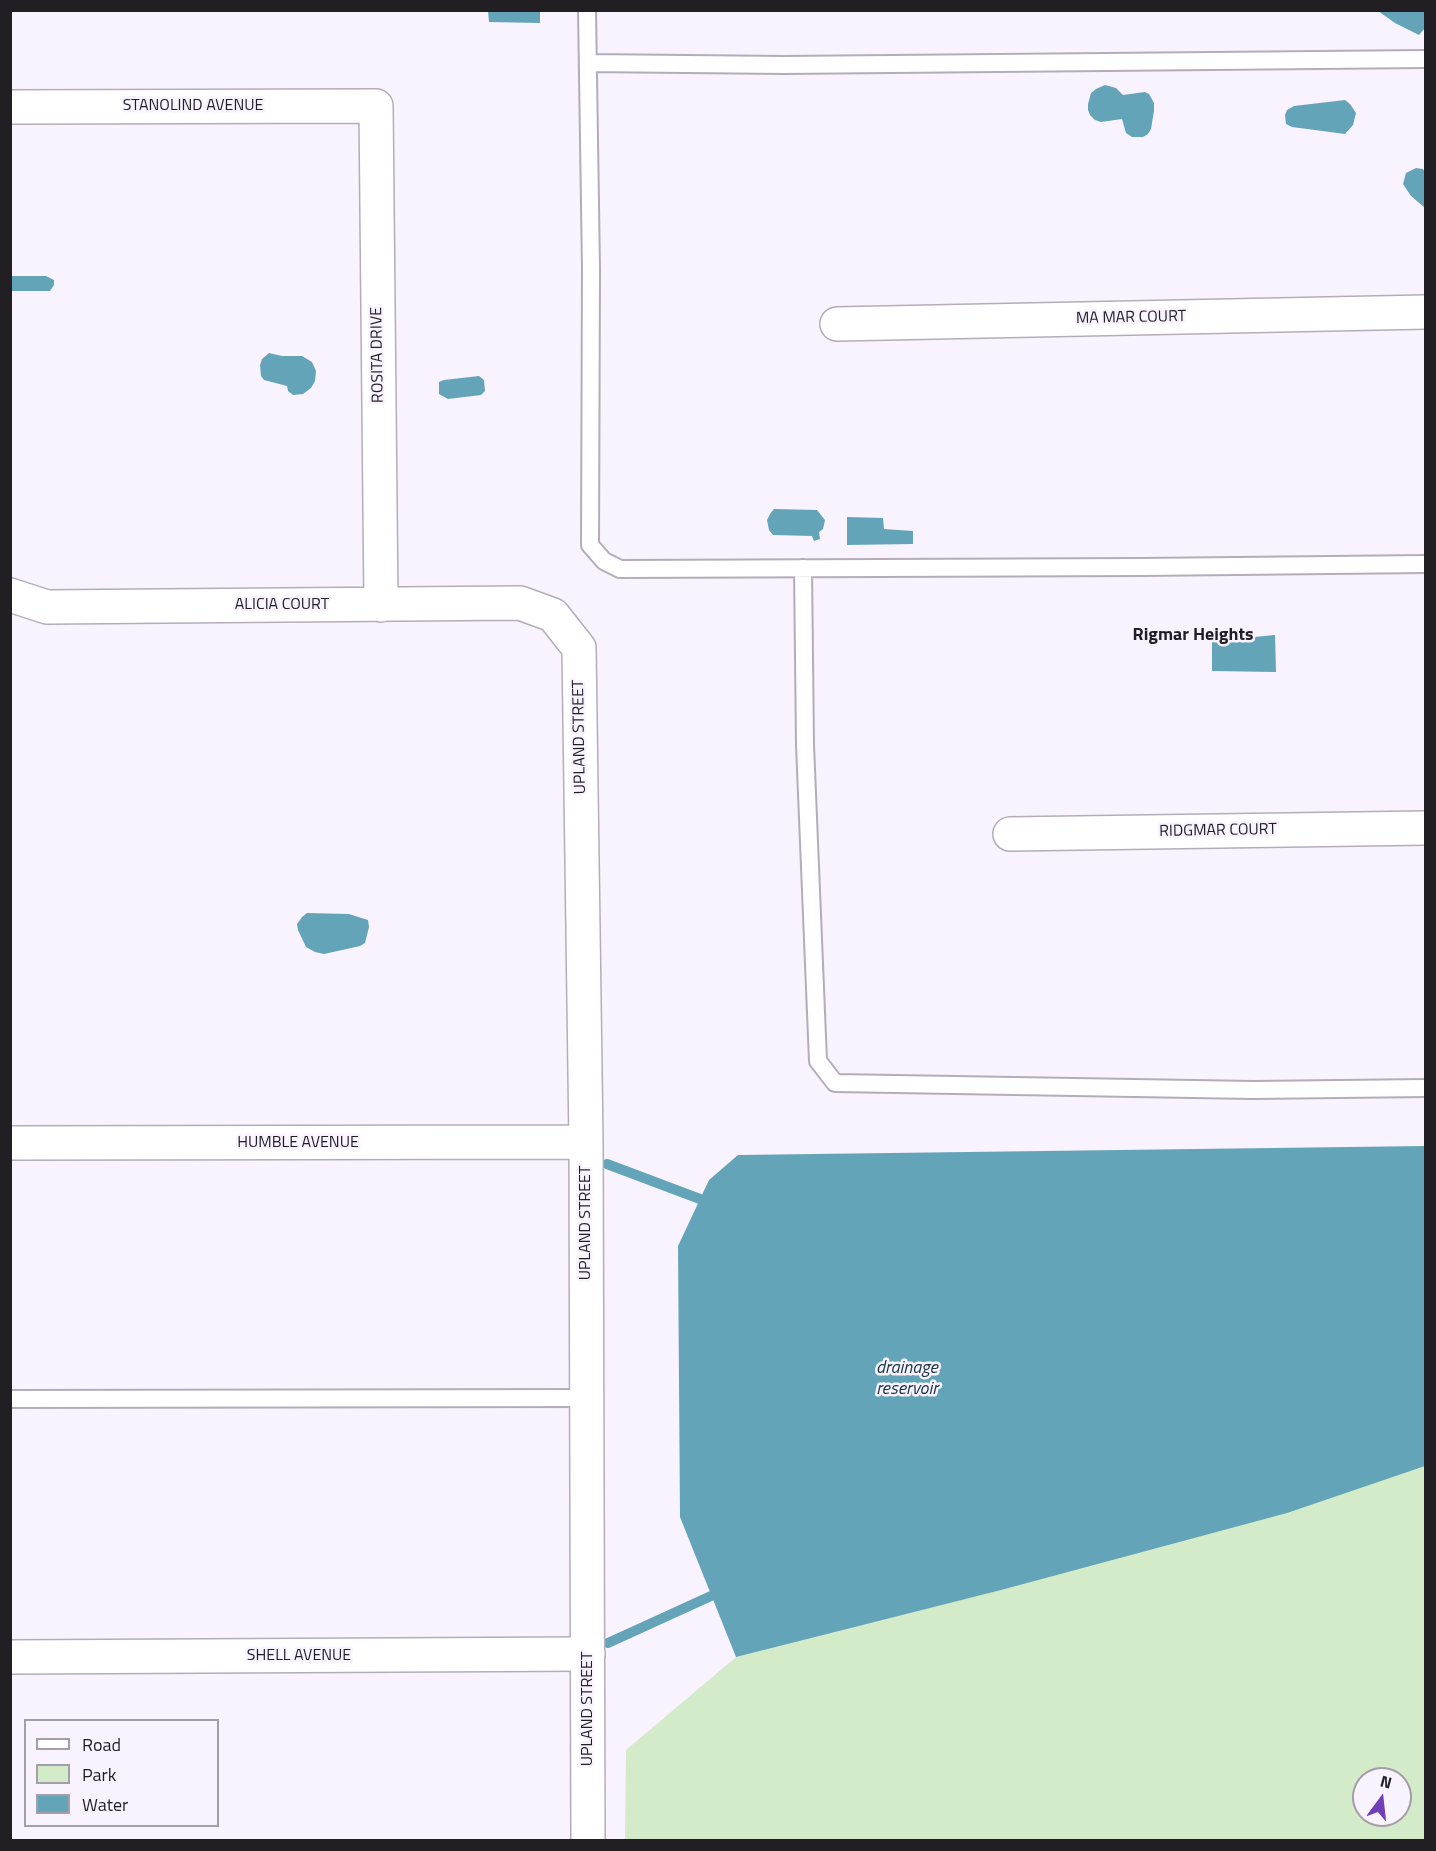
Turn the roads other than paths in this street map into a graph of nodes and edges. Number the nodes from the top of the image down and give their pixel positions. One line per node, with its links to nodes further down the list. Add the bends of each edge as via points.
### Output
1 (586, 10): 3 (lane)
2 (1425, 59): 3 (lane)
3 (588, 63): 9 (lane, via 590,545 604,561 620,569)
4 (10, 106): 5 (street, STANOLIND AVENUE)
5 (376, 106): 11 (street, ROSITA DRIVE)
6 (1425, 312): 7 (street, MA MAR COURT)
7 (837, 324)
8 (1425, 564): 9 (lane)
9 (804, 568): 15 (lane, via 805,745 818,1061 834,1083 1253,1090)
10 (10, 595): 11 (street, ALICIA COURT, via 47,607)
11 (381, 605): 12 (street, ALICIA COURT, via 520,603)
12 (553, 615): 16 (street, UPLAND STREET, via 579,648)
13 (1425, 828): 14 (street, RIDGMAR COURT)
14 (1010, 834)
15 (1425, 1088)
16 (586, 1142): 17 (street, HUMBLE AVENUE); 18 (street, UPLAND STREET)
17 (10, 1143)
18 (587, 1398): 19 (lane); 20 (street, UPLAND STREET)
19 (10, 1399)
20 (588, 1654): 21 (street, SHELL AVENUE); 22 (street, UPLAND STREET)
21 (10, 1657)
22 (588, 1840)

